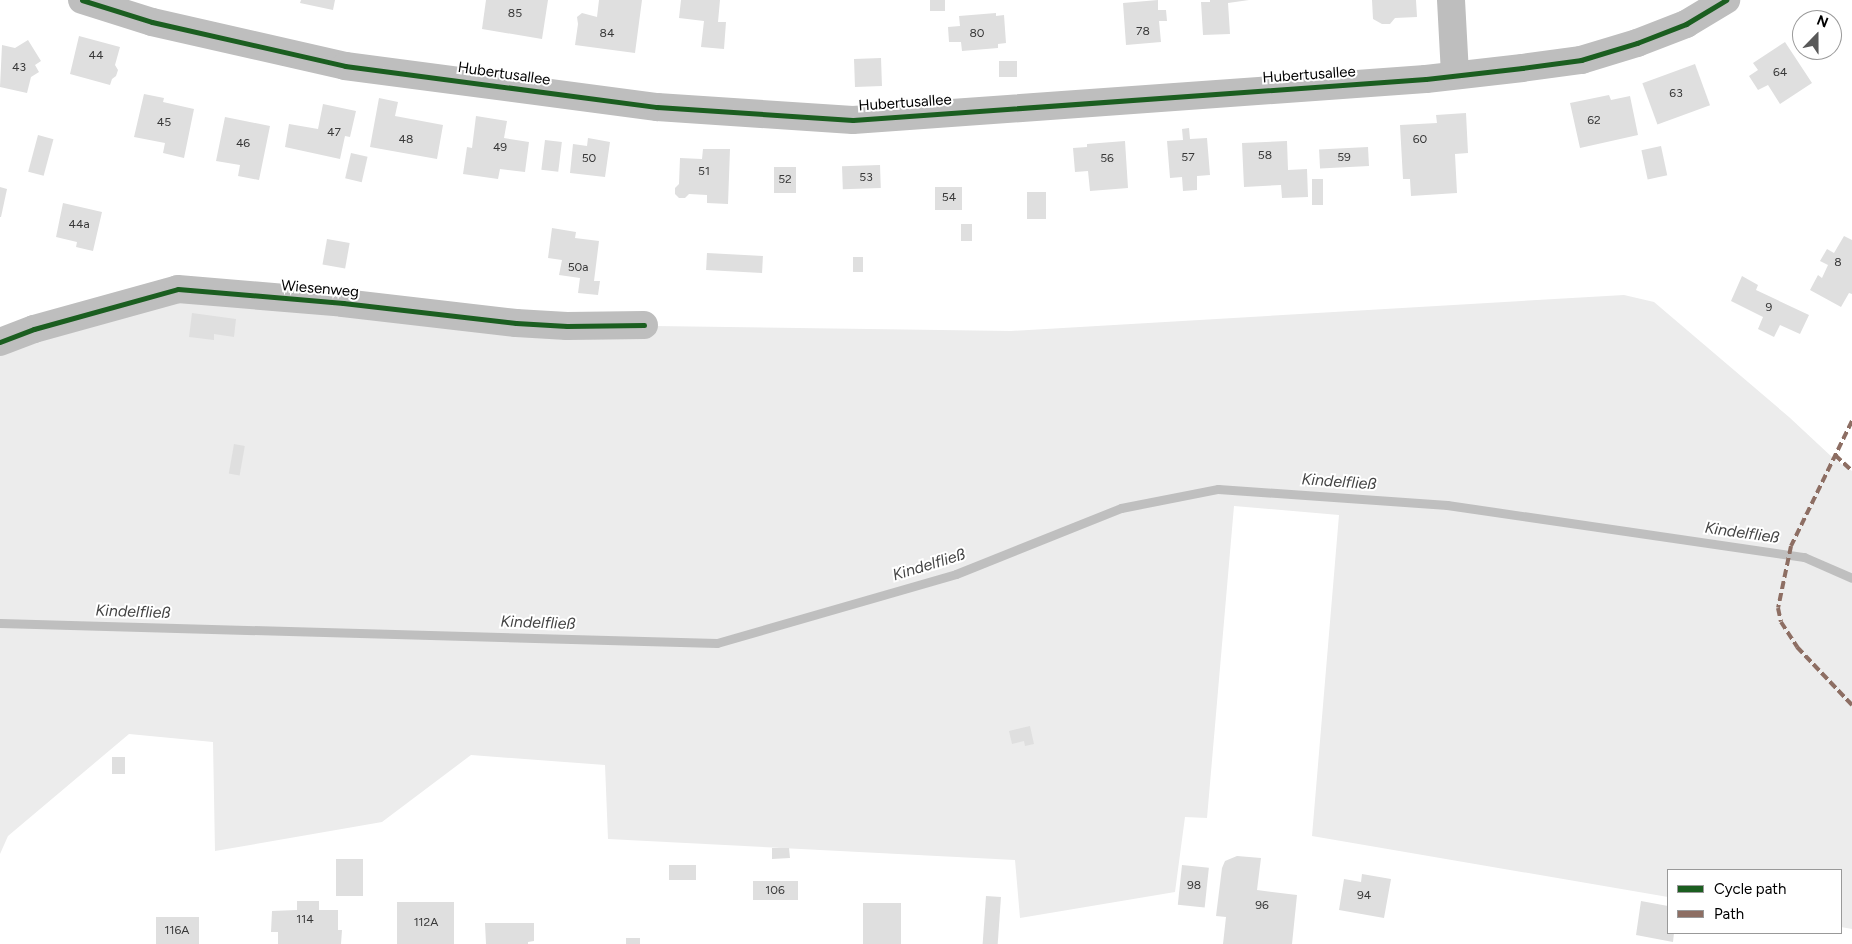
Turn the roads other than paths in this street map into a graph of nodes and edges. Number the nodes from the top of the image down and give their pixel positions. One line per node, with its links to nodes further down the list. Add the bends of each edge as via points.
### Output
1 (82, 0): 4 (street, Hubertusallee, via 152,22 345,66 657,107 853,120)
2 (1451, 0): 4 (street)
3 (1726, 0): 4 (street, Hubertusallee, via 1686,24 1581,60)
4 (1454, 75)
5 (644, 325): 6 (street, Wiesenweg, via 516,324 343,303 178,289 34,329)
6 (0, 342)

